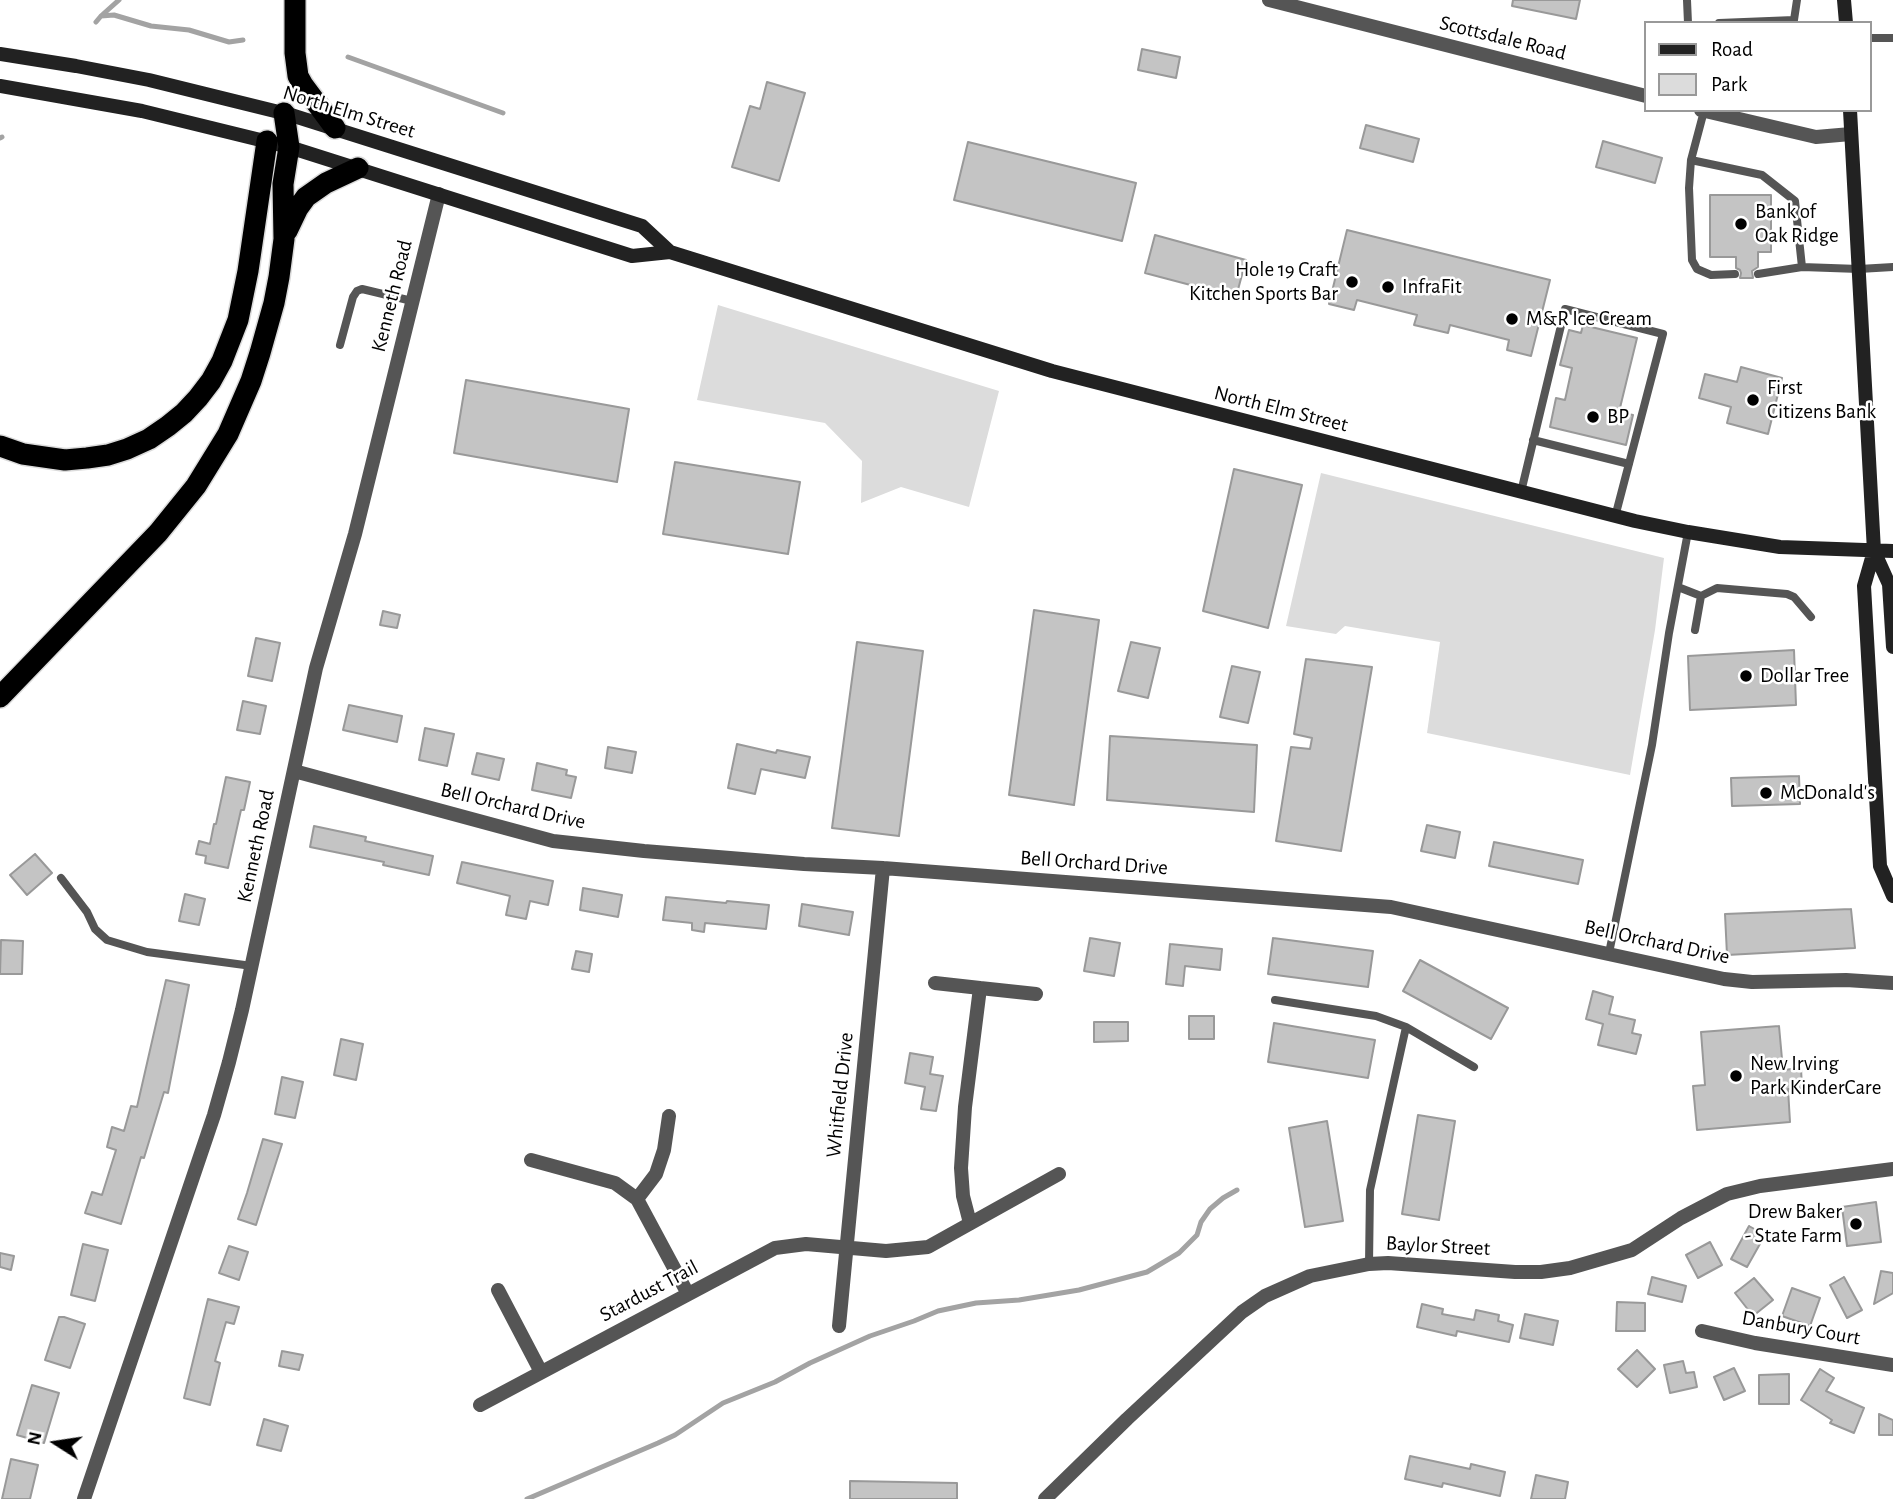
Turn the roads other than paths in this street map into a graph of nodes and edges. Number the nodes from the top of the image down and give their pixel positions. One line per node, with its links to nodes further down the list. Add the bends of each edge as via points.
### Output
1 (295, 0): 18 (highway, via 298,76)
2 (1269, 0): 13 (street, Scottsdale Road)
3 (1687, 0): 6 (lane)
4 (1797, 0): 7 (lane, via 1794,20)
5 (1844, 0): 8 (main road)
6 (1688, 21)
7 (1769, 21)
8 (1846, 21)
9 (1893, 37): 10 (lane)
10 (1872, 38)
11 (0, 54): 17 (main road, North Elm Street, via 149,80)
12 (0, 86): 20 (main road, North Elm Street, via 142,111)
13 (1644, 95)
14 (1703, 112): 22 (lane)
15 (1708, 112): 19 (street, via 1816,136)
16 (1850, 112): 19 (main road)
17 (284, 113): 18 (main road, North Elm Street); 21 (highway)
18 (335, 128): 26 (main road, North Elm Street, via 642,226)
19 (1851, 134): 29 (main road)
20 (267, 141): 21 (main road, North Elm Street); 35 (highway, via 237,320 222,361 198,398 168,426 108,455 65,460)
21 (289, 147): 23 (main road, North Elm Street); 25 (highway, via 283,184)
22 (1692, 160): 27 (lane, via 1762,176 1795,201); 30 (lane, via 1692,260 1697,269 1711,275)
23 (358, 168): 24 (main road, North Elm Street); 25 (highway, via 306,197)
24 (439, 194): 26 (main road, North Elm Street, via 632,256); 32 (street, Kenneth Road)
25 (284, 239): 47 (highway, via 260,354 213,459 158,533)
26 (670, 252): 37 (main road, North Elm Street, via 1052,371)
27 (1802, 267): 29 (lane); 31 (lane)
28 (1893, 268): 29 (lane)
29 (1859, 269): 40 (main road)
30 (1735, 274)
31 (1758, 274)
32 (412, 301): 33 (lane, via 357,291); 48 (street, Kenneth Road)
33 (340, 345)
34 (1533, 440): 36 (lane); 36 (lane, via 1565,309 1663,334); 37 (lane)
35 (0, 446)
36 (1629, 464): 38 (lane)
37 (1521, 492): 38 (main road, North Elm Street)
38 (1615, 517): 39 (main road, North Elm Street)
39 (1688, 532): 40 (main road, North Elm Street, via 1780,547); 42 (lane)
40 (1874, 551): 41 (main road, North Elm Street); 46 (main road, via 1889,584); 51 (main road, via 1864,586 1865,613 1880,866)
41 (1893, 551)
42 (1678, 587): 43 (lane); 52 (lane, via 1652,744)
43 (1701, 596): 44 (lane, via 1717,588 1787,594); 45 (lane)
44 (1811, 617)
45 (1695, 631)
46 (1893, 647)
47 (0, 697)
48 (293, 771): 49 (street, Bell Orchard Drive, via 553,841); 53 (street, Kenneth Road)
49 (883, 868): 52 (street, Bell Orchard Drive, via 1391,907); 67 (street, Whitfield Drive)
50 (61, 878): 53 (lane, via 107,940 147,952)
51 (1893, 896)
52 (1609, 953): 54 (street, Bell Orchard Drive, via 1742,981)
53 (251, 966): 76 (street, Kenneth Road, via 214,1115)
54 (1893, 982)
55 (935, 983): 56 (street)
56 (980, 988): 57 (street); 66 (street, via 961,1168)
57 (1036, 994)
58 (1275, 1000): 59 (lane, via 1376,1016)
59 (1406, 1027): 60 (lane); 68 (lane, via 1370,1190)
60 (1474, 1067)
61 (669, 1116): 65 (street, via 656,1174)
62 (531, 1160): 65 (street, via 615,1183)
63 (1893, 1169): 68 (street, Baylor Street, via 1727,1194 1632,1250 1570,1268 1515,1272)
64 (1059, 1174): 66 (street, Stardust Trail)
65 (636, 1199): 70 (street)
66 (970, 1223): 67 (street, Stardust Trail, via 928,1247)
67 (846, 1248): 70 (street, Stardust Trail, via 806,1244 775,1248); 71 (street, Whitfield Drive)
68 (1369, 1264): 77 (street, Baylor Street, via 1310,1276 1242,1312)
69 (498, 1290): 74 (street)
70 (688, 1294): 74 (street, Stardust Trail)
71 (839, 1325)
72 (1702, 1331): 73 (street, Danbury Court)
73 (1893, 1365)
74 (541, 1372): 75 (street, Stardust Trail)
75 (480, 1405)
76 (84, 1499)
77 (1045, 1499)

